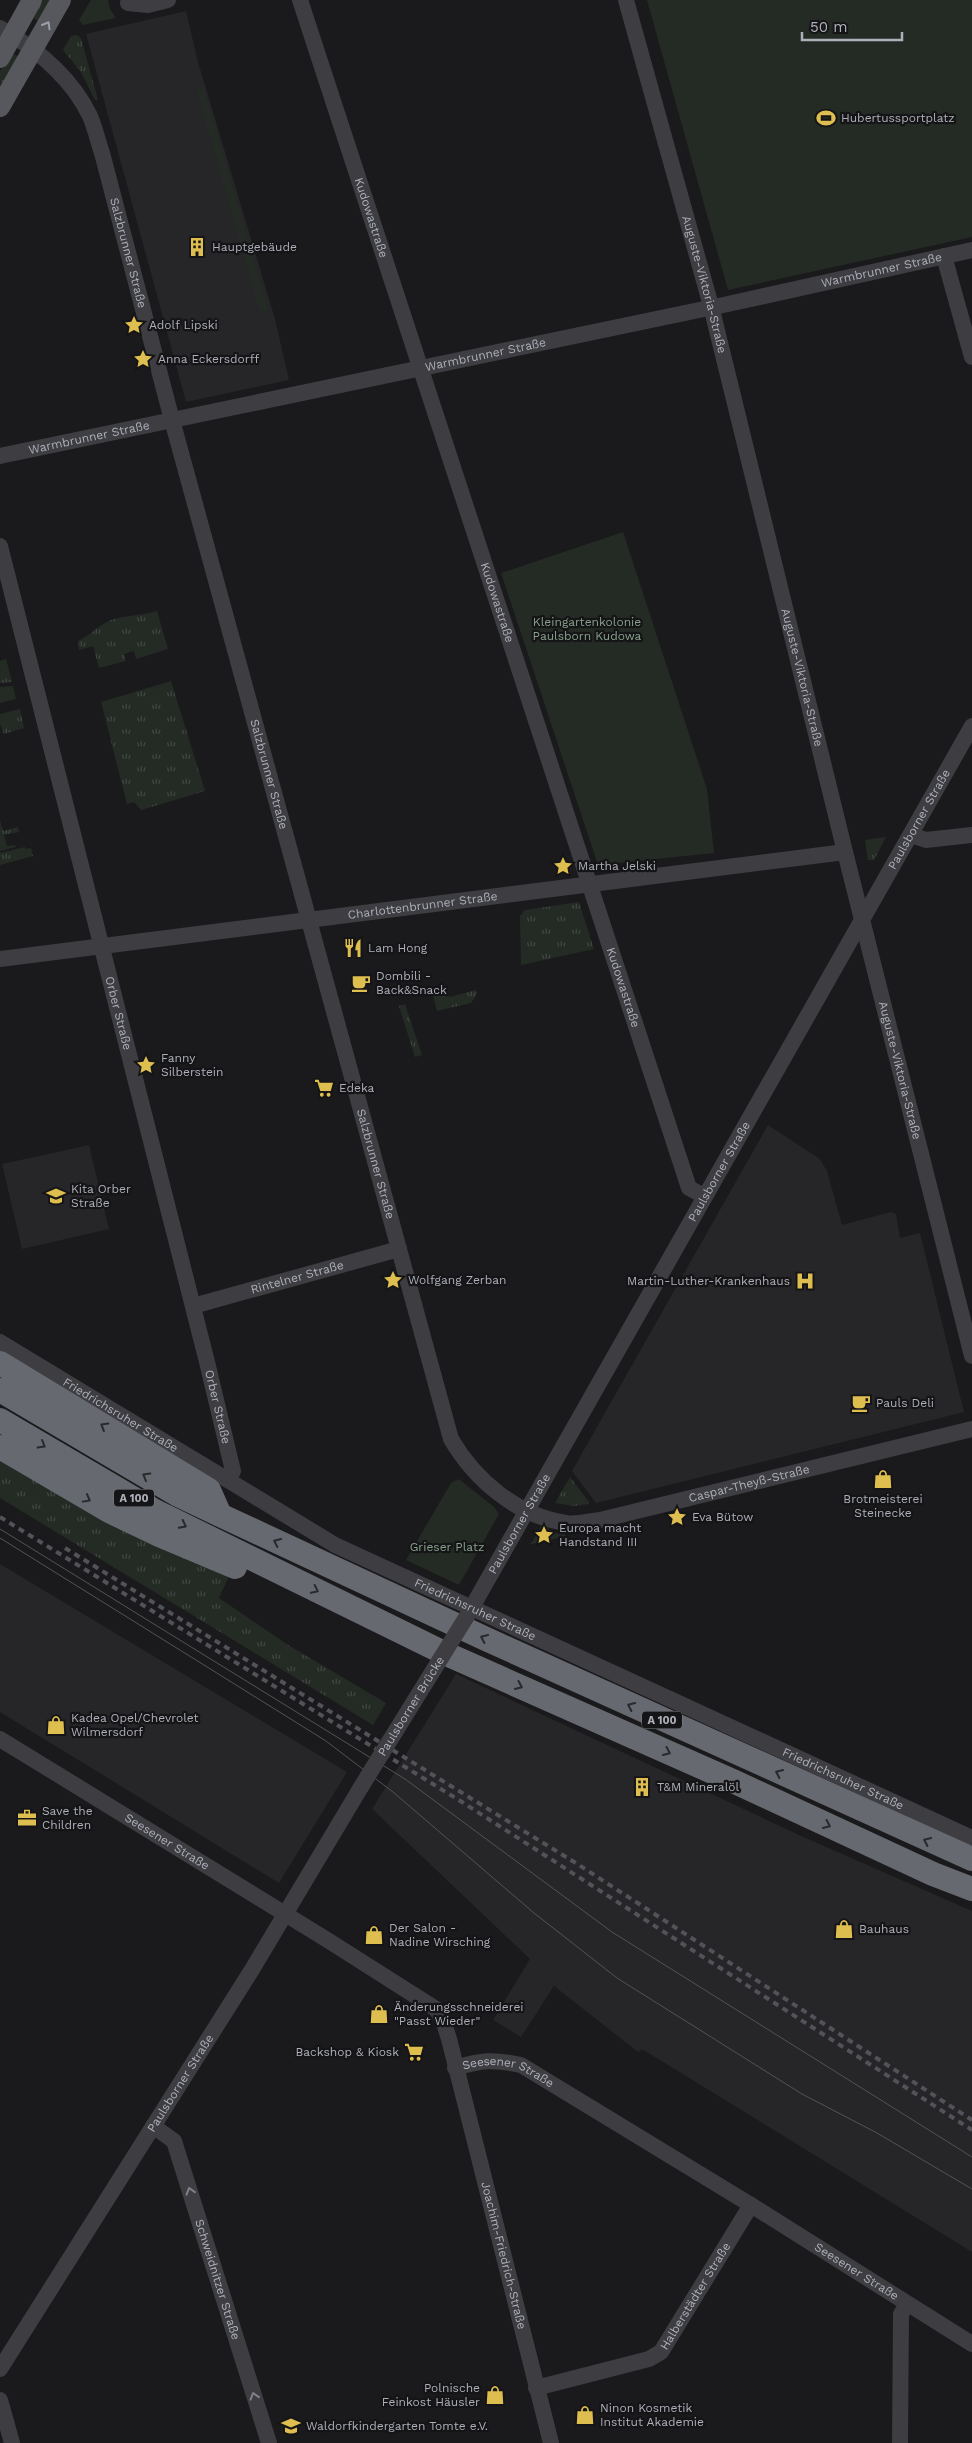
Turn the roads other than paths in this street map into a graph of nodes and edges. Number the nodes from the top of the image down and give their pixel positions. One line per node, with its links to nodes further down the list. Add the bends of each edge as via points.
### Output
1 (32, 0): 7 (main road)
2 (61, 0): 8 (main road, one-way to 2)
3 (168, 0): 6 (street)
4 (300, 0): 15 (street, Kudowastraße)
5 (626, 0): 13 (street, Auguste-Viktoria-Straße)
6 (128, 3)
7 (6, 32): 8 (street, Salzbrunner Straße); 9 (main road)
8 (32, 49): 10 (main road); 16 (street, Salzbrunner Straße, via 59,71 79,95 91,118)
9 (0, 58)
10 (0, 107)
11 (972, 250): 12 (street, Warmbrunner Straße)
12 (944, 256): 13 (street, Warmbrunner Straße); 14 (street)
13 (711, 306): 15 (street, Warmbrunner Straße); 22 (street, Auguste-Viktoria-Straße)
14 (972, 357)
15 (420, 368): 16 (street, Warmbrunner Straße); 23 (street, Kudowastraße)
16 (172, 420): 17 (street, Warmbrunner Straße); 25 (street, Salzbrunner Straße)
17 (0, 456)
18 (0, 546): 26 (street, Orber Straße)
19 (972, 726): 20 (street, Paulsborner Straße)
20 (911, 835): 21 (street, via 926,840); 24 (street, Paulsborner Straße)
21 (972, 835)
22 (845, 852): 23 (street, Charlottenbrunner Straße); 24 (street, Auguste-Viktoria-Straße)
23 (589, 885): 25 (street, Charlottenbrunner Straße); 28 (street, Kudowastraße, via 689,1188)
24 (862, 918): 28 (street, Paulsborner Straße); 32 (street, Auguste-Viktoria-Straße)
25 (310, 920): 26 (street, Charlottenbrunner Straße); 29 (street, Salzbrunner Straße)
26 (102, 946): 27 (street, Charlottenbrunner Straße); 30 (street, Orber Straße)
27 (0, 959)
28 (704, 1196): 39 (street, Paulsborner Straße)
29 (399, 1249): 30 (street, Rintelner Straße); 39 (street, Salzbrunner Straße, via 451,1439 463,1460 480,1478)
30 (193, 1306): 38 (street, Orber Straße, via 233,1471)
31 (0, 1342): 38 (street, Friedrichsruher Straße)
32 (972, 1356)
33 (0, 1363): 40 (highway, one-way to 33, via 209,1490)
34 (0, 1390): 40 (highway, A 100, one-way to 34, via 178,1495)
35 (0, 1420): 41 (highway, A 100, one-way to 41, via 155,1511)
36 (972, 1429): 39 (street, Caspar-Theyß-Straße, via 600,1520 567,1524)
37 (0, 1448): 41 (highway, one-way to 41, via 94,1503 159,1535 241,1569)
38 (228, 1480): 42 (street, Friedrichsruher Straße, via 335,1545)
39 (526, 1510): 42 (street, Paulsborner Straße)
40 (220, 1515): 46 (highway, A 100, one-way to 40, via 486,1640)
41 (271, 1569): 47 (highway, A 100, one-way to 47, via 442,1652)
42 (469, 1612): 44 (street, Paulsborner Brücke, bridge); 45 (street, Friedrichsruher Straße)
43 (0, 1739): 48 (street, Seesener Straße)
44 (356, 1796): 48 (street, Paulsborner Straße)
45 (972, 1838)
46 (972, 1859)
47 (972, 1889)
48 (285, 1913): 49 (street, Seesener Straße, via 436,2009 443,2020); 50 (street, Paulsborner Straße)
49 (455, 2068): 51 (street, Seesener Straße, via 495,2059 521,2064); 55 (street, Joachim-Friedrich-Straße)
50 (153, 2126): 54 (street, Paulsborner Straße); 58 (street, Schweidnitzer Straße, one-way to 50, via 174,2141)
51 (751, 2205): 52 (street, Seesener Straße); 55 (street, Halberstädter Straße, via 661,2352 650,2359)
52 (907, 2304): 53 (street, Seesener Straße); 60 (street, via 901,2314)
53 (972, 2344)
54 (0, 2368)
55 (536, 2388): 59 (street, Joachim-Friedrich-Straße)
56 (0, 2400): 57 (street)
57 (12, 2443)
58 (269, 2443)
59 (551, 2443)
60 (900, 2443)

